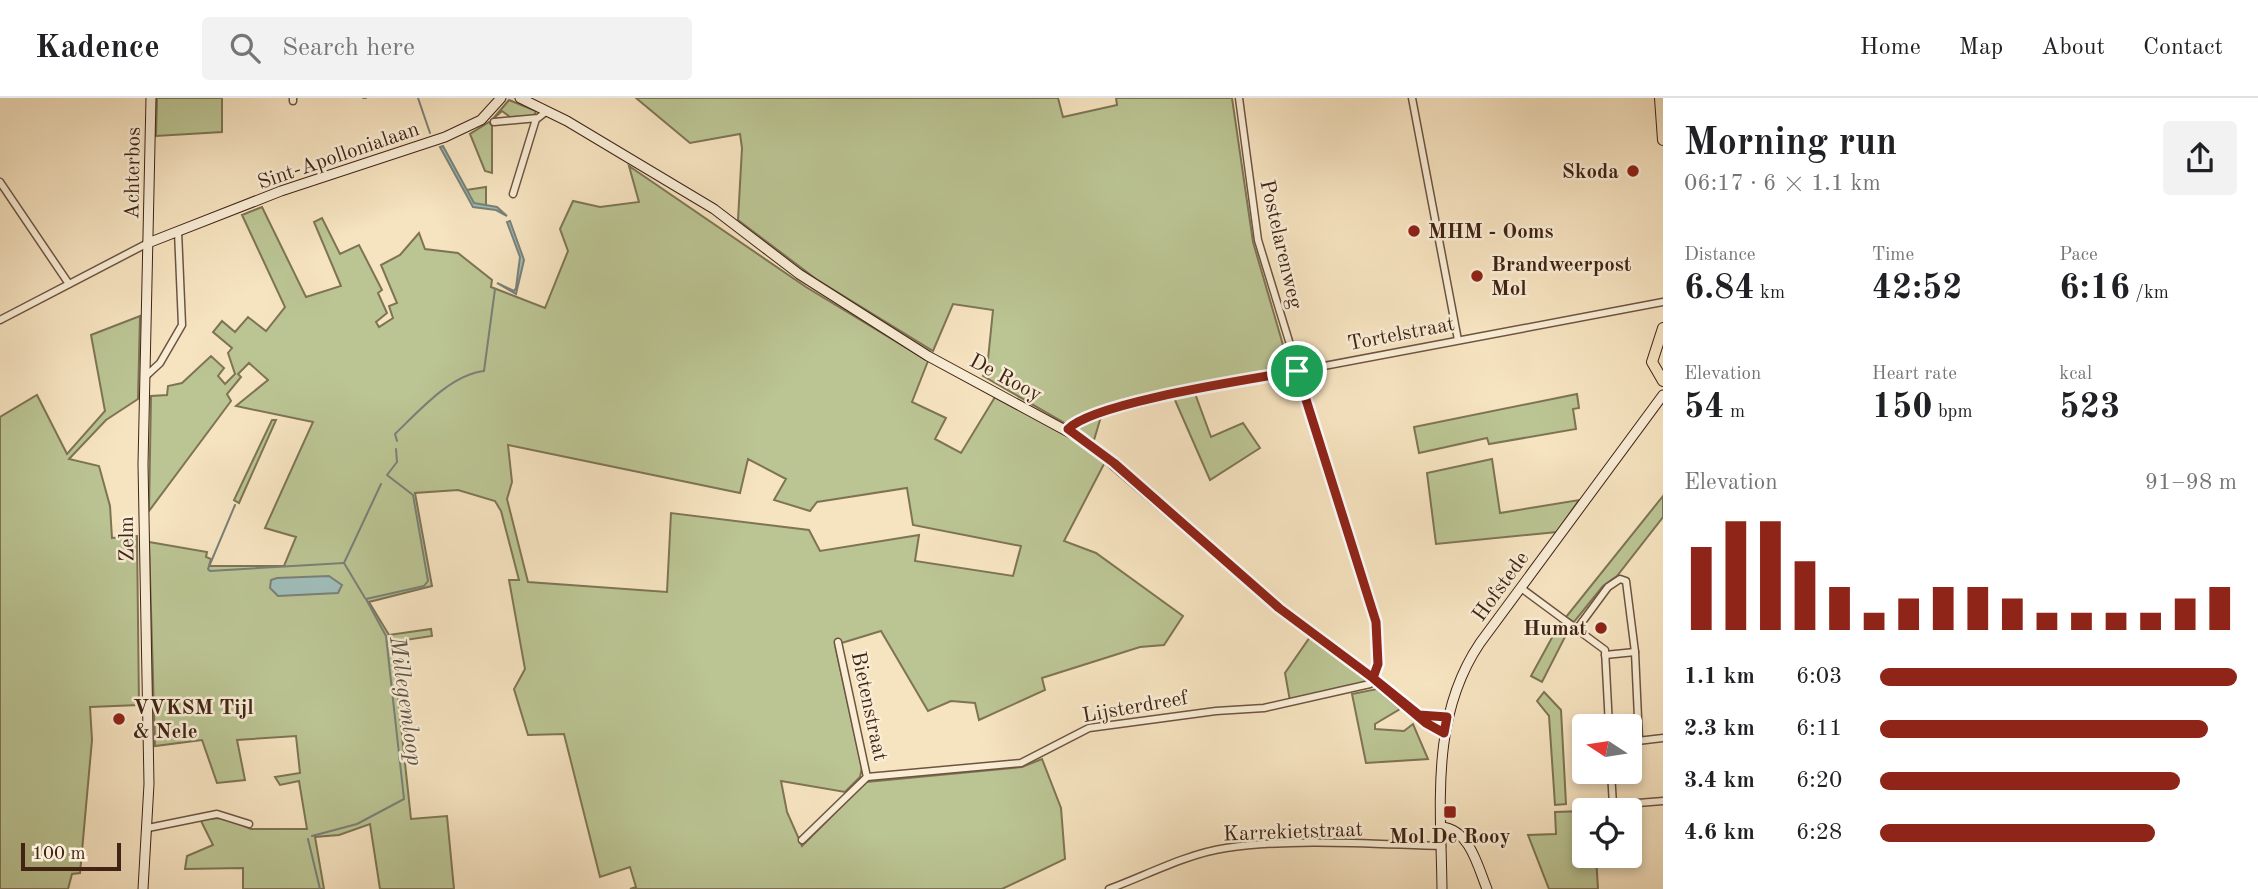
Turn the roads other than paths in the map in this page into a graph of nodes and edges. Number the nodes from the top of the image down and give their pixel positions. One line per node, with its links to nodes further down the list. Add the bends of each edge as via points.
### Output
1 (151, 98): 14 (street, Achterbos)
2 (501, 98): 13 (street, Sint-Apollonialaan, via 481,120 445,137 281,191)
3 (520, 98): 7 (street, De Rooy)
4 (1240, 98): 20 (street, Postelarenweg, via 1255,225)
5 (1412, 98): 19 (street)
6 (1660, 98): 10 (main road)
7 (547, 111): 8 (street); 24 (street, De Rooy, via 714,209 791,268 928,356)
8 (536, 119): 9 (street); 12 (street)
9 (494, 122)
10 (1663, 140)
11 (0, 182): 15 (street)
12 (513, 194)
13 (178, 231): 14 (street, Sint-Apollonialaan); 21 (street, via 181,325 160,363)
14 (148, 246): 15 (street); 21 (street, Zelm)
15 (69, 284): 17 (street)
16 (1663, 302): 19 (street, Tortelstraat)
17 (0, 320)
18 (1663, 328): 22 (main road, via 1652,362)
19 (1458, 340): 20 (street, Tortelstraat)
20 (1297, 371): 24 (street, Tortelstraat, via 1129,405 1081,418); 30 (street, Postelarenweg, via 1376,622 1378,664)
21 (144, 378): 43 (street, Zelm)
22 (1663, 381)
23 (1663, 395): 25 (street, Hofstede)
24 (1068, 429): 30 (street, De Rooy, via 1114,463 1273,603)
25 (1521, 588): 26 (street); 34 (street, Hofstede, via 1466,664)
26 (1577, 629): 28 (street, via 1608,587 1620,579 1629,586); 29 (street)
27 (838, 642): 38 (street, Bietenstraat)
28 (1635, 652): 29 (street); 32 (street)
29 (1605, 654): 31 (street)
30 (1373, 678): 33 (street, De Rooy); 38 (street, Lijsterdreef, via 1367,687 1284,705 1089,728 1021,763)
31 (1608, 714)
32 (1638, 714)
33 (1419, 715): 34 (street); 35 (street, De Rooy)
34 (1447, 717): 35 (street, Hofstede)
35 (1444, 733): 42 (street, Hofstede)
36 (1663, 738): 37 (street)
37 (1642, 740)
38 (867, 777): 45 (street)
39 (1612, 784): 40 (street, via 1613,805)
40 (1663, 802)
41 (249, 824): 43 (street, via 217,814)
42 (1442, 827): 44 (street, via 1454,829); 46 (street, Hofstede)
43 (148, 828): 47 (street, Zelm)
44 (1462, 837): 46 (street); 50 (street)
45 (802, 840)
46 (1442, 842): 48 (street, Karrekietstraat, via 1227,848); 49 (street, Hofstede)
47 (143, 889)
48 (1109, 889)
49 (1442, 889)
50 (1487, 889)

